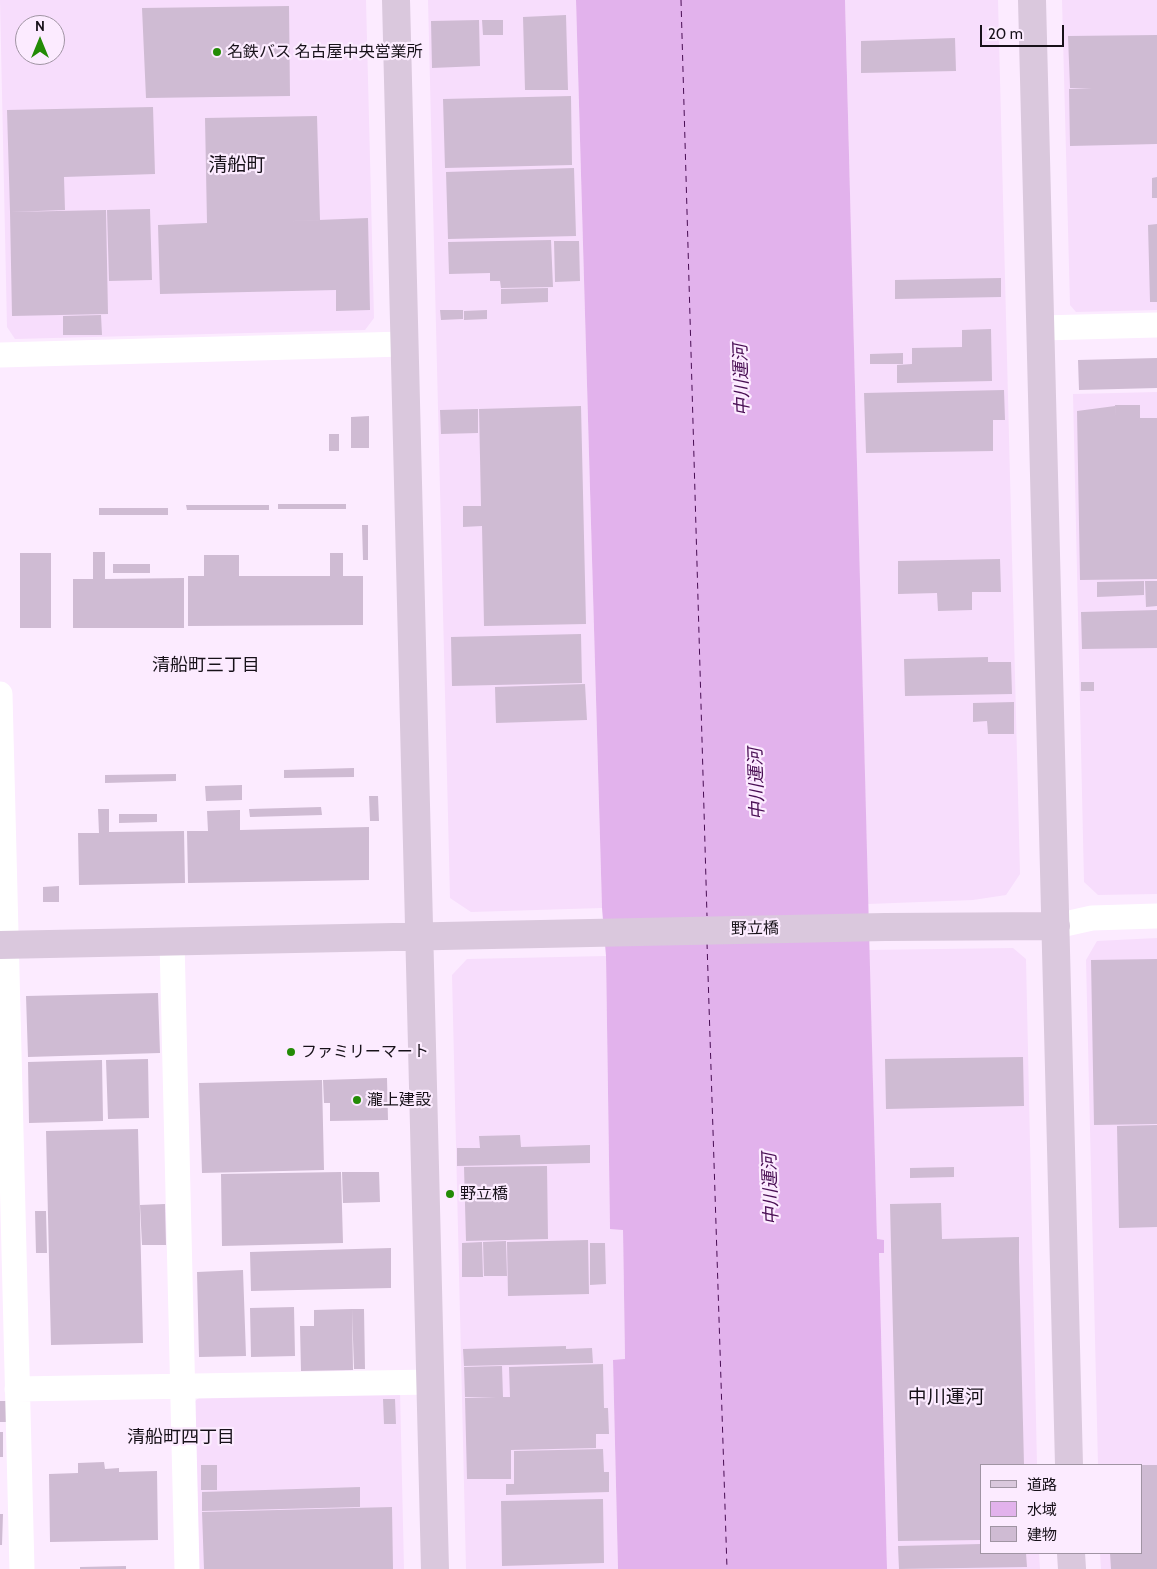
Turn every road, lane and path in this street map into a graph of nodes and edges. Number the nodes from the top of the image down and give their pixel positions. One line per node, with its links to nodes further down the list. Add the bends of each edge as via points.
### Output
1 (396, 0): 5 (street)
2 (1032, 0): 4 (street)
3 (1157, 325): 4 (street)
4 (1041, 328): 10 (street)
5 (404, 344): 6 (street); 11 (street)
6 (0, 355)
7 (0, 694): 8 (street)
8 (1, 747): 13 (street)
9 (1157, 916): 10 (street, via 1092,918)
10 (1056, 926): 11 (street, 野立橋); 18 (street)
11 (419, 935): 12 (street, 野立橋); 15 (street)
12 (172, 940): 13 (street, 野立橋); 16 (street)
13 (3, 946): 14 (street)
14 (8, 1343): 17 (street)
15 (431, 1382): 16 (street); 22 (street)
16 (183, 1386): 17 (street); 21 (street)
17 (17, 1389): 20 (street)
18 (1069, 1464)
19 (1071, 1554): 23 (street)
20 (22, 1569)
21 (187, 1569)
22 (436, 1569)
23 (1072, 1569)

